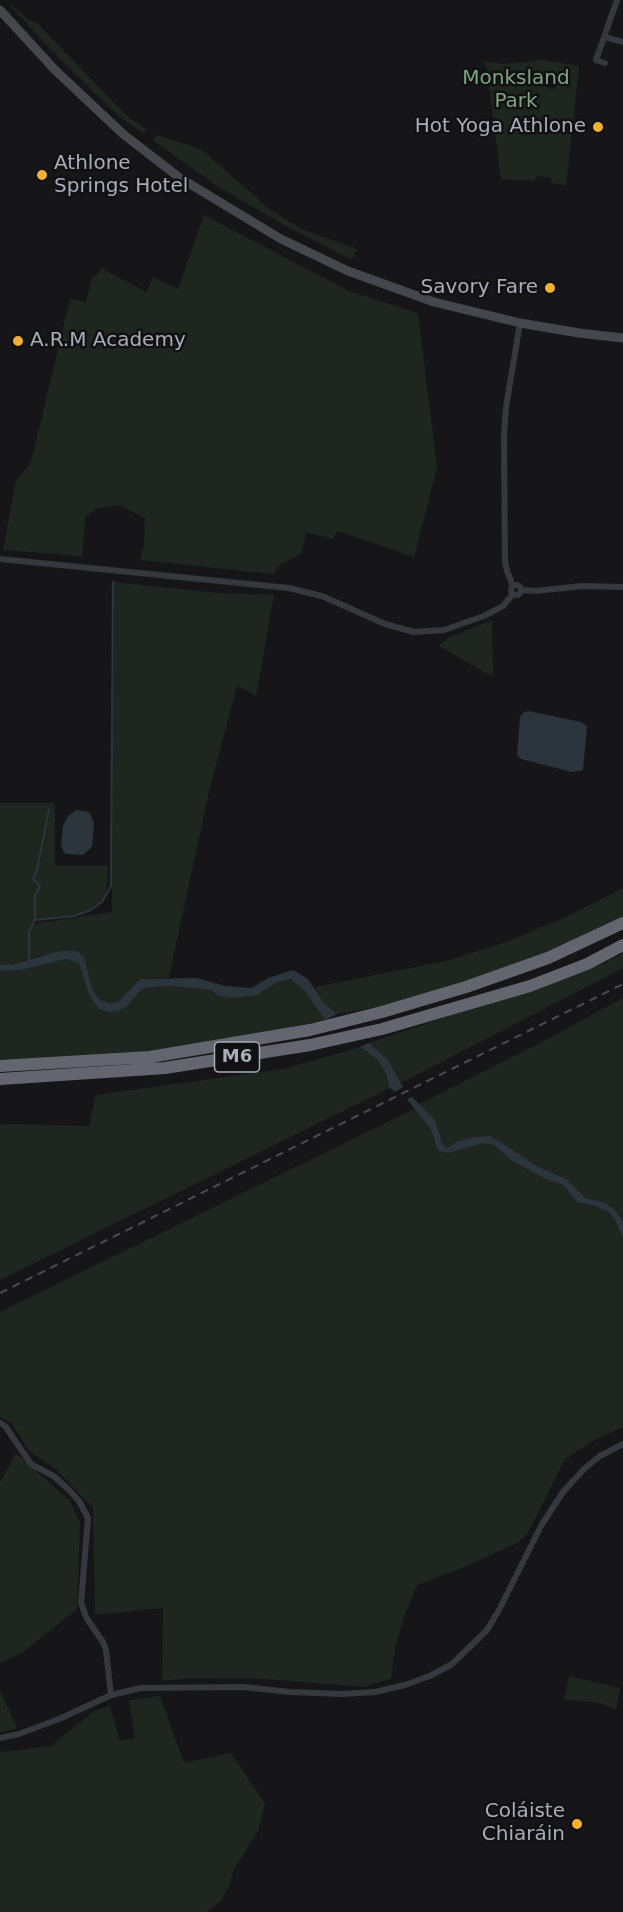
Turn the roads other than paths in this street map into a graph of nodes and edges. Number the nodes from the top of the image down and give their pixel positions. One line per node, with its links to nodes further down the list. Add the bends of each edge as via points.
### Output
1 (617, 0): 3 (street)
2 (0, 10): 6 (main road, via 55,70 123,134 180,178 232,211 314,256 374,282 434,302)
3 (605, 37): 4 (street); 5 (street, via 596,60)
4 (623, 42)
5 (605, 63)
6 (520, 323): 7 (main road); 9 (street, via 504,435 505,561)
7 (623, 338)
8 (0, 559): 12 (street, via 289,588 322,596 412,632 457,627 499,609)
9 (513, 586): 11 (street); 12 (street)
10 (623, 587): 11 (street)
11 (522, 590): 12 (street)
12 (513, 594)
13 (623, 923): 15 (highway, M6, via 548,958 466,987 310,1030 150,1057)
14 (623, 945): 16 (highway, M6, via 530,986 382,1029 310,1045 165,1068)
15 (0, 1066)
16 (0, 1079)
17 (0, 1423): 19 (street, via 31,1464 70,1491 88,1518 81,1603 106,1650)
18 (623, 1444): 19 (street, via 585,1468 563,1492 487,1630 452,1664 432,1675 375,1692 159,1687)
19 (111, 1695): 20 (street, via 59,1719)
20 (0, 1738)

